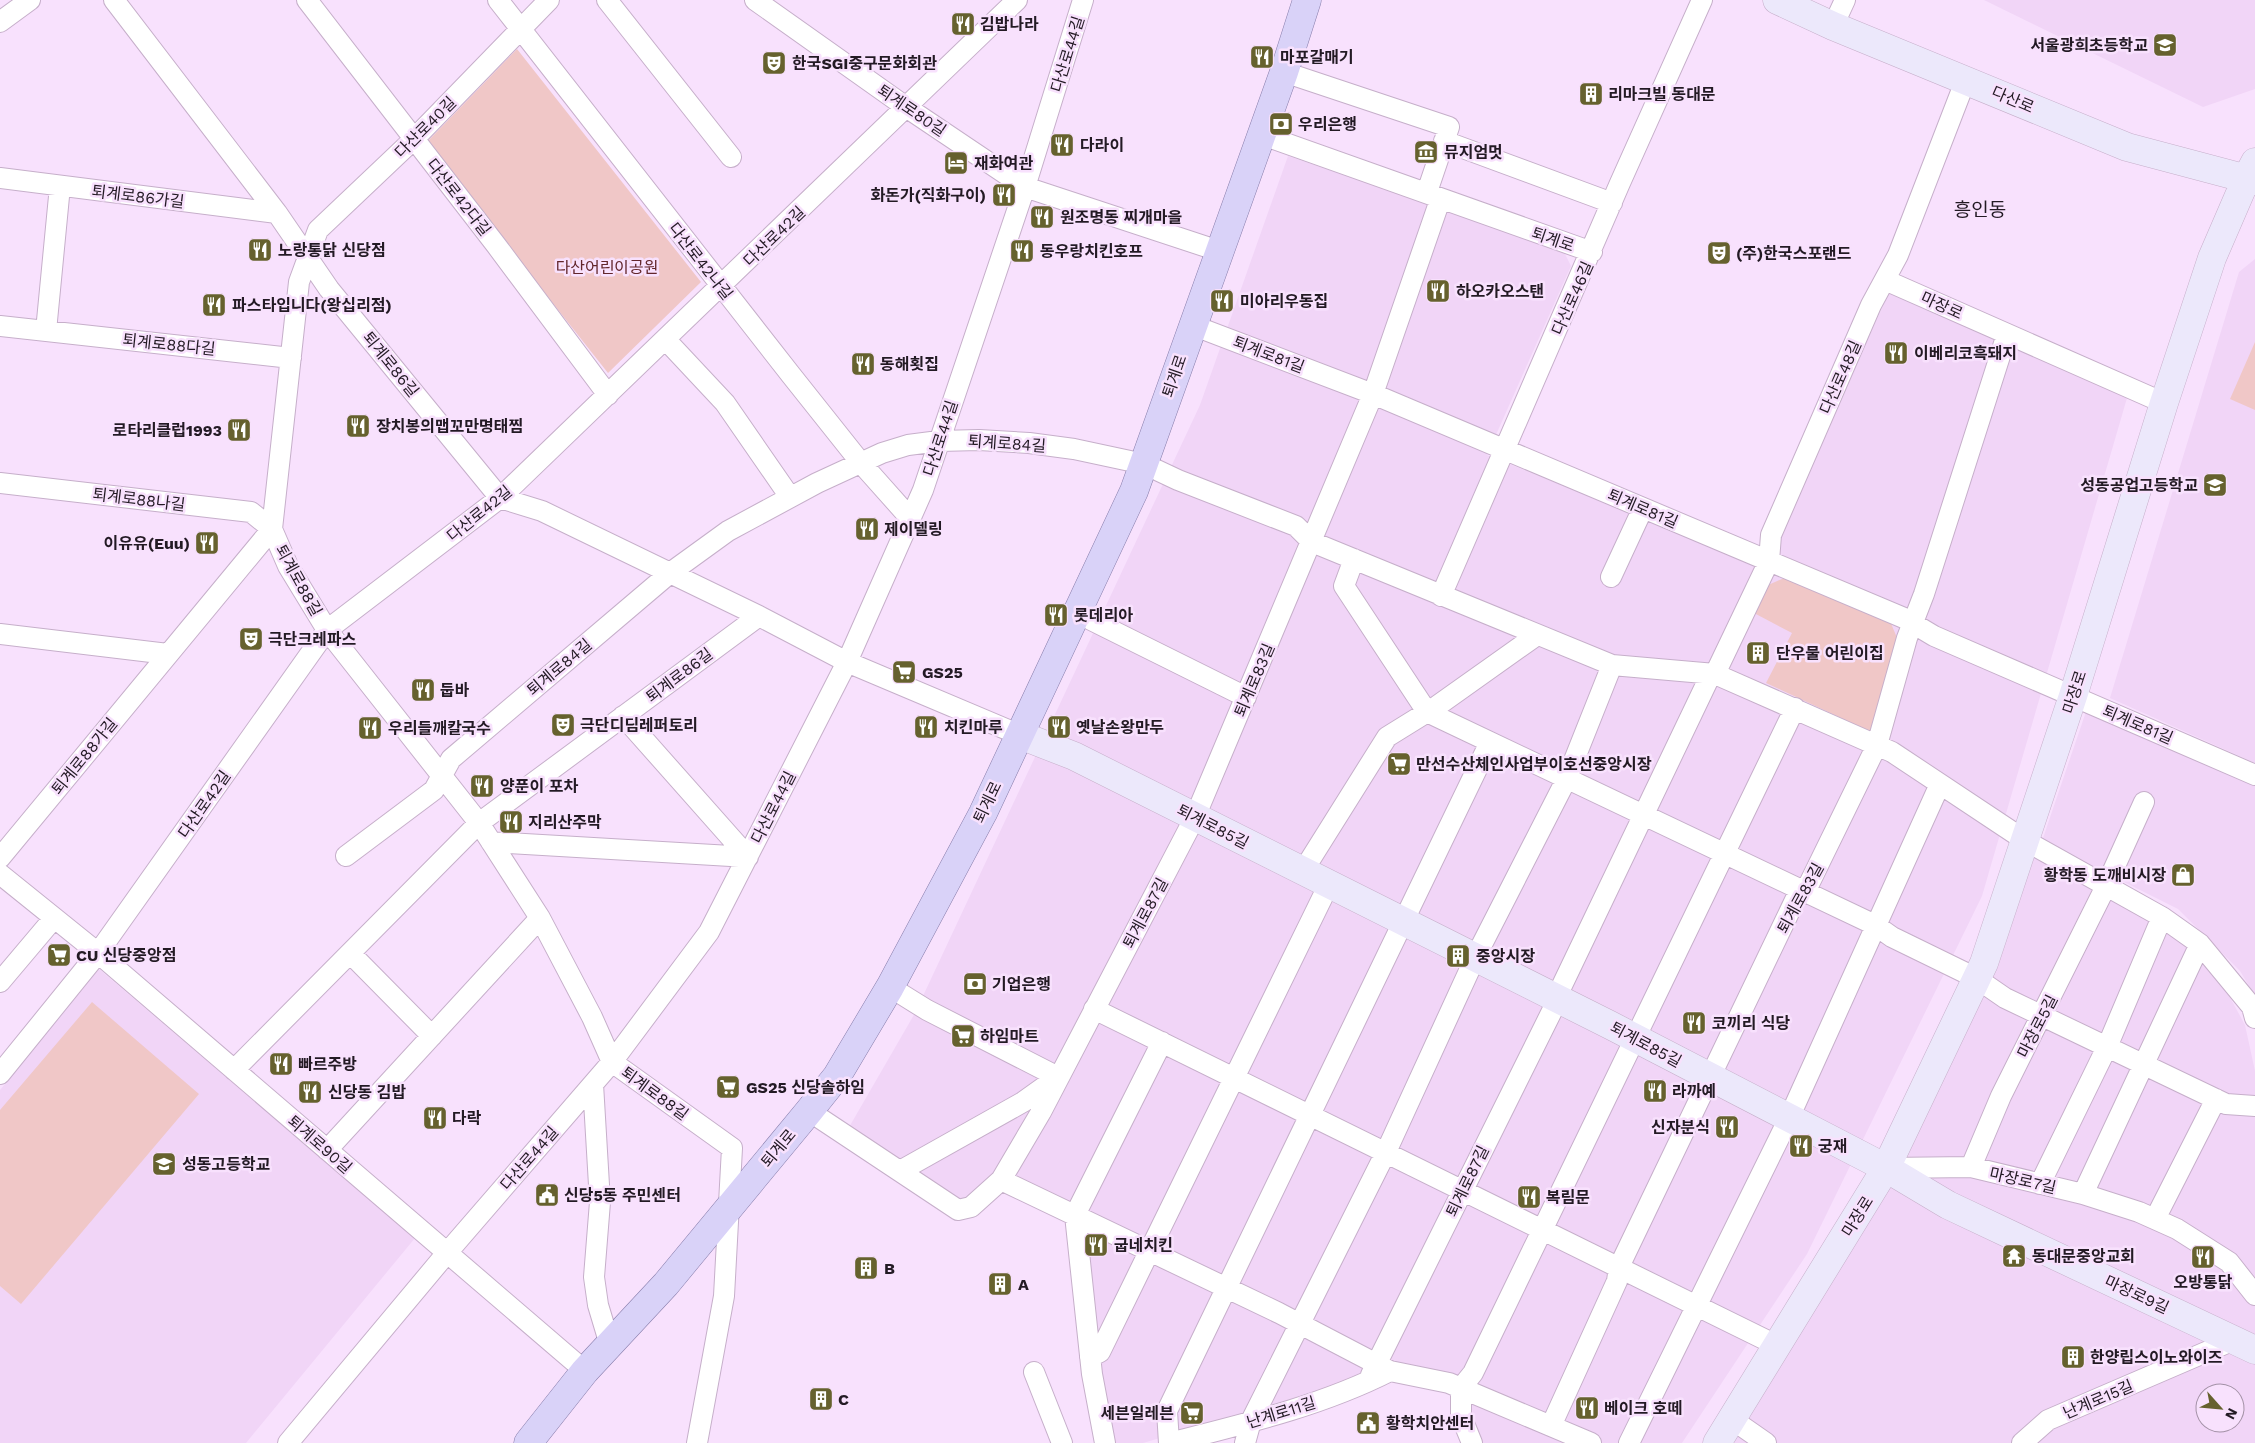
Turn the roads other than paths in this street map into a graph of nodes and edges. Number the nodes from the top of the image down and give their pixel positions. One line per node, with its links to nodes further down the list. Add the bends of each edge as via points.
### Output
1 (30, 0): 14 (street)
2 (114, 0): 30 (street, 퇴계로86길)
3 (308, 0): 22 (street, 다산로42다길)
4 (498, 0): 16 (street, 다산로42나길)
5 (549, 0): 16 (street, 다산로40길)
6 (607, 0): 23 (street)
7 (755, 0): 19 (street, 퇴계로80길)
8 (1017, 0): 19 (street, 다산로42길)
9 (1083, 0): 27 (street, 다산로44길)
10 (1307, 0): 17 (main road, 퇴계로)
11 (1702, 0): 29 (street, 다산로46길)
12 (1776, 0): 15 (main road, 다산로)
13 (1845, 0): 15 (street)
14 (0, 22)
15 (1833, 26): 18 (main road, 다산로)
16 (520, 28): 22 (street, 다산로40길); 35 (street, 다산로42나길)
17 (1284, 72): 20 (main road, 퇴계로); 21 (street)
18 (1966, 79): 24 (main road, 다산로, via 2127,147); 34 (street, 다산로48길)
19 (906, 107): 27 (street, 퇴계로80길); 35 (street, 다산로42길)
20 (1260, 134): 28 (street, 퇴계로); 31 (main road, 퇴계로)
21 (1446, 134): 28 (street); 29 (street)
22 (414, 139): 33 (street, 다산로40길, via 318,230); 43 (street, 다산로42다길)
23 (731, 157)
24 (2252, 173): 44 (main road, 마장로, via 2212,258)
25 (0, 178): 26 (street, 퇴계로86가길)
26 (60, 186): 30 (street, 퇴계로86가길); 38 (street)
27 (1025, 187): 31 (street, 퇴계로80길); 45 (street, 다산로44길)
28 (1433, 196): 32 (street, 퇴계로); 42 (street)
29 (1612, 203): 32 (street, 다산로46길)
30 (277, 213): 33 (street, 퇴계로86길)
31 (1218, 251): 36 (main road, 퇴계로)
32 (1592, 252): 46 (street, 다산로46길)
33 (307, 257): 41 (street, 퇴계로88길, via 298,282); 51 (street, 퇴계로86길)
34 (1885, 280): 39 (street, 마장로); 57 (street, 다산로48길, via 1871,305 1771,535)
35 (721, 287): 40 (street, 다산로42길); 47 (street, 다산로42나길)
36 (1192, 325): 42 (street, 퇴계로81길); 48 (main road, 퇴계로)
37 (0, 326): 38 (street, 퇴계로88다길)
38 (46, 331): 41 (street, 퇴계로88다길)
39 (2007, 334): 44 (street, 마장로); 63 (street)
40 (666, 340): 43 (street, 다산로42길); 50 (street, via 725,403)
41 (291, 358): 54 (street, 퇴계로88길)
42 (1373, 394): 46 (street, 퇴계로81길); 55 (street)
43 (608, 395): 51 (street, 다산로42길)
44 (2164, 403): 71 (main road, 마장로)
45 (939, 441): 47 (street, 퇴계로84길, via 908,445); 48 (street, 퇴계로84길, via 1028,443); 53 (street, 다산로44길)
46 (1506, 448): 52 (street, 퇴계로81길); 60 (street, 다산로46길)
47 (861, 463): 50 (street, 퇴계로84길); 53 (street, 다산로42나길)
48 (1144, 464): 55 (street, via 1296,526); 61 (main road, 퇴계로)
49 (0, 483): 54 (street, 퇴계로88나길, via 250,512)
50 (790, 497): 58 (street, 퇴계로84길, via 728,531)
51 (500, 498): 58 (street, via 542,511); 64 (street, 다산로42길)
52 (1643, 508): 57 (street, 퇴계로81길); 59 (street)
53 (910, 518): 68 (street, 다산로44길)
54 (272, 529): 64 (street, 퇴계로88길, via 288,566); 67 (street, 퇴계로88가길)
55 (1312, 542): 56 (street); 72 (street, 퇴계로83길)
56 (1354, 559): 60 (street); 74 (street, via 1344,586)
57 (1769, 561): 63 (street, 퇴계로81길); 70 (street, 다산로48길)
58 (670, 573): 62 (street); 80 (street, 퇴계로84길, via 451,759)
59 (1611, 577)
60 (1441, 596): 66 (street)
61 (1077, 613): 72 (street); 76 (main road, 퇴계로)
62 (759, 616): 68 (street); 75 (street, 퇴계로86길)
63 (1912, 623): 71 (street, 퇴계로81길, via 1934,636); 78 (street)
64 (328, 630): 80 (street, 퇴계로88길); 104 (street, 다산로42길)
65 (0, 634): 67 (street)
66 (1537, 635): 69 (street); 74 (street)
67 (168, 654): 92 (street, 퇴계로88가길)
68 (847, 662): 76 (street); 91 (street, 다산로44길)
69 (1612, 664): 70 (street); 81 (street)
70 (1713, 674): 73 (street); 84 (street)
71 (2073, 696): 79 (street, 퇴계로81길); 87 (main road, 마장로)
72 (1246, 697): 85 (street, 퇴계로83길)
73 (1795, 708): 78 (street); 89 (street)
74 (1427, 712): 77 (street); 93 (street, via 1388,737)
75 (623, 716): 86 (street, 퇴계로86길); 91 (street, 다산로44길)
76 (1020, 735): 85 (main road, 퇴계로85길, via 1074,756); 109 (main road, 퇴계로, via 983,813)
77 (1490, 742): 81 (street); 101 (street)
78 (1878, 746): 82 (street); 97 (street, 퇴계로83길, via 1809,884)
79 (2255, 775)
80 (442, 776): 86 (street, 퇴계로88길); 90 (street, 퇴계로84길, via 434,790)
81 (1567, 778): 84 (street); 106 (street)
82 (1940, 784): 87 (street); 102 (street)
83 (2144, 802): 96 (street, 마장로5길)
84 (1643, 815): 89 (street); 110 (street)
85 (1196, 817): 93 (main road, 퇴계로85길); 111 (street, 퇴계로87길)
86 (479, 823): 88 (street, 퇴계로88길); 105 (street)
87 (2026, 841): 96 (street); 107 (main road, 마장로)
88 (491, 842): 91 (street); 100 (street, 퇴계로88길)
89 (1724, 854): 97 (street); 115 (street)
90 (346, 856)
91 (748, 857): 118 (street, 다산로44길, via 709,932)
92 (0, 858)
93 (1302, 871): 95 (main road, 퇴계로85길)
94 (0, 874): 99 (street, 퇴계로90길)
95 (1329, 884): 101 (main road, 퇴계로85길); 124 (street)
96 (2106, 886): 98 (street); 112 (street, 마장로5길)
97 (1801, 890): 102 (street); 123 (street, 퇴계로83길)
98 (2162, 917): 103 (street); 117 (street)
99 (54, 918): 104 (street, 퇴계로90길); 108 (street)
100 (540, 918): 114 (street); 118 (street, 퇴계로88길)
101 (1404, 922): 106 (main road, 퇴계로85길); 129 (street)
102 (1875, 925): 107 (street, via 1892,937); 130 (street)
103 (2200, 944): 113 (street, via 2252,1007); 119 (street)
104 (98, 953): 120 (street, 퇴계로90길); 121 (street, 다산로42길)
105 (350, 953): 114 (street); 120 (street)
106 (1476, 958): 110 (main road, 퇴계로85길); 132 (street)
107 (1976, 978): 112 (street, via 2005,998); 134 (main road, 마장로)
108 (0, 982)
109 (890, 987): 122 (street, via 927,1010); 128 (main road, 퇴계로, via 837,1076)
110 (1557, 998): 115 (main road, 퇴계로85길); 138 (street, 퇴계로87길)
111 (1094, 1009): 116 (street); 122 (street, 퇴계로87길)
112 (2043, 1016): 117 (street); 133 (street, 마장로5길, via 2001,1096)
113 (2255, 1018)
114 (432, 1036): 131 (street)
115 (1634, 1037): 123 (main road, 퇴계로85길); 143 (street)
116 (1162, 1042): 124 (street); 141 (street)
117 (2106, 1047): 119 (street); 137 (street)
118 (612, 1062): 125 (street, 다산로44길); 140 (street, 퇴계로88길, via 732,1148)
119 (2143, 1064): 126 (street); 139 (street)
120 (234, 1070): 131 (street, 퇴계로90길)
121 (0, 1074)
122 (1058, 1077): 135 (street, 퇴계로87길, via 1023,1102); 136 (street, 퇴계로87길)
123 (1710, 1077): 130 (main road, 퇴계로85길); 146 (street)
124 (1235, 1078): 129 (street); 144 (street)
125 (593, 1084): 145 (street, 다산로44길); 151 (street, via 600,1202 594,1277 598,1305)
126 (2216, 1099): 127 (street, via 2226,1104); 142 (street)
127 (2255, 1106)
128 (809, 1111): 135 (street, 퇴계로87길); 140 (main road, 퇴계로)
129 (1310, 1115): 132 (street); 147 (street)
130 (1789, 1118): 134 (main road, 퇴계로85길); 149 (street)
131 (327, 1150): 145 (street, 퇴계로90길)
132 (1386, 1152): 138 (street); 150 (street)
133 (1970, 1167): 134 (street, 마장로7길); 137 (street, 마장로7길)
134 (1886, 1168): 152 (main road, 마장로9길, via 1948,1205); 153 (main road, 마장로)
135 (900, 1171): 136 (street, 퇴계로87길, via 958,1210 971,1207)
136 (1001, 1180): 141 (street)
137 (2040, 1184): 139 (street, 마장로7길)
138 (1463, 1190): 143 (street); 155 (street, 퇴계로87길)
139 (2083, 1194): 142 (street, 마장로7길)
140 (729, 1206): 151 (main road, 퇴계로, via 666,1284); 165 (street, via 724,1296)
141 (1075, 1215): 144 (street); 154 (street)
142 (2155, 1219): 148 (street, 마장로7길, via 2229,1262)
143 (1542, 1229): 146 (street); 159 (street, via 1473,1373)
144 (1150, 1251): 147 (street); 154 (street, via 1100,1352)
145 (446, 1254): 156 (street, 퇴계로90길); 163 (street, 다산로44길)
146 (1619, 1267): 149 (street); 162 (street, via 1617,1281)
147 (1227, 1288): 150 (street); 168 (street, via 1167,1411)
148 (2255, 1295)
149 (1696, 1305): 153 (street); 172 (street)
150 (1300, 1324): 155 (street); 161 (street)
151 (610, 1345): 156 (main road, 퇴계로)
152 (2244, 1345): 175 (street, 난계로15길, via 2048,1420)
153 (1778, 1346): 160 (main road, 마장로)
154 (1090, 1357): 167 (street)
155 (1384, 1368): 158 (street, 퇴계로87길); 159 (street)
156 (585, 1372): 164 (main road, 퇴계로)
157 (1034, 1372): 166 (street)
158 (1366, 1383): 161 (street, 난계로11길, via 1353,1390)
159 (1461, 1388): 162 (street); 170 (street, via 1462,1416)
160 (1732, 1420): 173 (main road, 마장로); 174 (street)
161 (1251, 1421): 168 (street, 난계로11길); 169 (street)
162 (1552, 1426): 171 (street)
163 (288, 1443)
164 (528, 1443)
165 (697, 1443)
166 (1062, 1443)
167 (1105, 1443)
168 (1169, 1443)
169 (1245, 1443)
170 (1472, 1443)
171 (1591, 1443)
172 (1629, 1443)
173 (1717, 1443)
174 (1766, 1443)
175 (2022, 1443)

